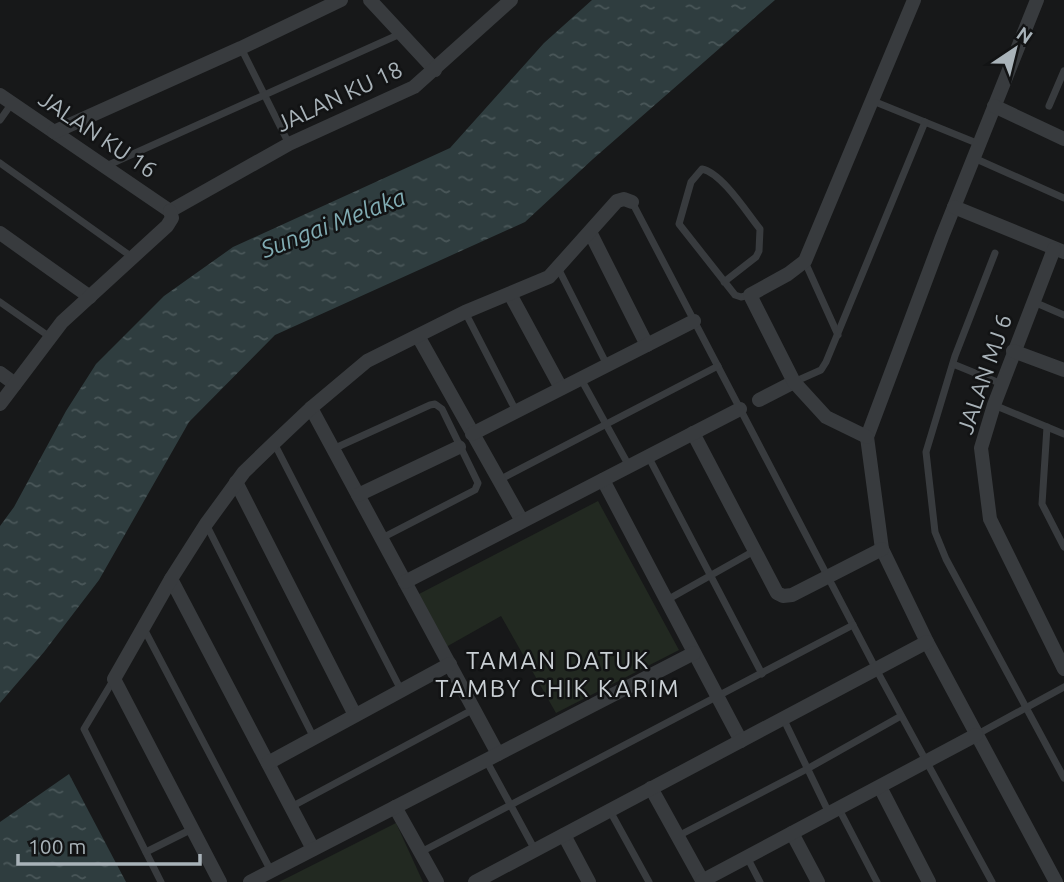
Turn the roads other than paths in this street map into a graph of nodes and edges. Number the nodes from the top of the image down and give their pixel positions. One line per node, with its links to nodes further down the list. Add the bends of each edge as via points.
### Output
1 (341, 0): 7 (street)
2 (370, 0): 6 (street)
3 (511, 0): 8 (street, JALAN KU 18)
4 (915, 0): 12 (street)
5 (1037, 0): 13 (street)
6 (400, 34): 8 (street); 10 (lane)
7 (241, 48): 10 (lane); 17 (street)
8 (435, 70): 19 (street, JALAN KU 18, via 414,87)
9 (1064, 71): 14 (lane)
10 (265, 96): 19 (lane); 23 (lane)
11 (6, 99): 15 (lane); 17 (street, JALAN KU 16)
12 (873, 101): 16 (lane); 33 (street)
13 (994, 106): 18 (street); 20 (street)
14 (1049, 106)
15 (0, 120)
16 (925, 122): 20 (lane); 44 (lane)
17 (54, 132): 23 (street, JALAN KU 16)
18 (1064, 139)
19 (289, 144): 27 (street, JALAN KU 18)
20 (979, 144): 21 (street)
21 (973, 158): 24 (lane); 26 (street)
22 (0, 163): 32 (lane)
23 (103, 167): 27 (street, JALAN KU 16)
24 (1064, 198)
25 (632, 202): 28 (street, via 617,201); 43 (lane)
26 (954, 207): 30 (street); 70 (street)
27 (170, 211): 32 (street, via 167,226)
28 (590, 232): 34 (street); 47 (street)
29 (0, 233): 38 (street)
30 (1059, 250): 40 (street, JALAN MJ 6)
31 (995, 253): 49 (lane)
32 (132, 257): 38 (street)
33 (805, 261): 37 (street); 44 (lane)
34 (558, 268): 36 (street); 50 (lane)
35 (724, 282): 35 (lane, via 679,224 691,182 702,169 719,179 760,229 756,257); 37 (lane, via 735,295)
36 (510, 294): 41 (street); 58 (street)
37 (750, 295): 55 (street)
38 (90, 297): 46 (street)
39 (0, 302): 46 (lane)
40 (1033, 302): 42 (lane); 48 (street, JALAN MJ 6)
41 (465, 312): 45 (street); 64 (lane)
42 (1064, 315)
43 (694, 321): 47 (street); 51 (lane)
44 (838, 335): 55 (lane, via 824,367)
45 (418, 336): 62 (street, via 367,361); 67 (street)
46 (50, 337): 56 (street)
47 (647, 345): 50 (street)
48 (1013, 351): 52 (street); 57 (street, JALAN MJ 6)
49 (953, 364): 57 (lane); 103 (lane, via 926,452 935,532)
50 (607, 366): 54 (street)
51 (718, 366): 63 (lane); 65 (lane)
52 (1064, 370)
53 (0, 373): 56 (street)
54 (581, 378): 58 (street); 65 (lane)
55 (794, 382): 59 (street); 70 (street, via 826,417)
56 (15, 384): 60 (street)
57 (1002, 384): 61 (street, JALAN MJ 6)
58 (561, 388): 64 (street)
59 (759, 400)
60 (0, 404)
61 (993, 405): 66 (lane); 97 (street, JALAN MJ 6, via 981,448 989,519)
62 (311, 408): 71 (street); 73 (street)
63 (740, 409): 68 (street); 87 (lane)
64 (516, 411): 67 (street)
65 (607, 426): 75 (lane); 76 (lane)
66 (1047, 427): 69 (lane); 83 (lane, via 1042,504)
67 (472, 433): 76 (street)
68 (693, 433): 74 (street); 85 (street)
69 (1064, 434)
70 (867, 437): 84 (street)
71 (274, 443): 78 (street); 101 (lane)
72 (459, 447): 73 (lane, via 442,409 435,404); 79 (street); 82 (lane, via 478,483 475,490)
73 (333, 449): 79 (street)
74 (648, 456): 75 (street); 86 (lane)
75 (629, 466): 77 (street)
76 (499, 480): 80 (street)
77 (603, 480): 80 (street); 90 (street)
78 (236, 482): 81 (street); 105 (street)
79 (358, 495): 82 (street)
80 (522, 521): 89 (street)
81 (206, 524): 88 (street); 109 (lane)
82 (382, 539): 89 (street)
83 (1064, 547)
84 (882, 549): 87 (street); 93 (street)
85 (754, 551): 86 (lane); 87 (street, via 783,596)
86 (710, 576): 90 (lane); 98 (lane)
87 (828, 577): 91 (lane)
88 (172, 579): 92 (street); 113 (street)
89 (405, 582): 95 (street)
90 (666, 600): 94 (street)
91 (853, 625): 96 (lane); 98 (lane)
92 (143, 628): 99 (street); 132 (lane)
93 (927, 642): 96 (street); 108 (street)
94 (694, 653): 102 (street); 111 (street)
95 (450, 664): 101 (street); 104 (street)
96 (876, 669): 106 (lane); 107 (street)
97 (1064, 669)
98 (762, 674): 102 (lane)
99 (114, 679): 123 (street); 129 (lane, via 84,729)
100 (1064, 687): 103 (lane)
101 (401, 690): 105 (street)
102 (718, 698): 110 (street); 118 (lane)
103 (1026, 708): 108 (lane); 115 (lane)
104 (474, 709): 111 (street); 119 (lane)
105 (355, 715): 109 (street)
106 (901, 716): 112 (lane); 114 (lane)
107 (783, 718): 110 (street); 114 (lane)
108 (976, 735): 112 (street); 146 (street)
109 (314, 738): 113 (street)
110 (741, 741): 117 (street)
111 (492, 757): 118 (lane); 120 (street)
112 (926, 762): 116 (street); 145 (lane)
113 (268, 763): 119 (street)
114 (807, 769): 122 (lane); 126 (lane)
115 (1064, 778)
116 (880, 787): 122 (street); 144 (street)
117 (651, 788): 121 (street); 126 (street)
118 (510, 805): 128 (lane); 130 (lane)
119 (291, 807): 127 (street)
120 (395, 807): 127 (street); 130 (street)
121 (610, 811): 125 (street); 140 (lane)
122 (834, 811): 124 (street); 143 (lane)
123 (193, 829): 129 (lane); 135 (street)
124 (792, 833): 131 (street); 142 (street)
125 (564, 835): 128 (street); 139 (street)
126 (677, 836): 133 (street)
127 (313, 849): 132 (street)
128 (535, 850): 138 (street)
129 (146, 852): 134 (lane)
130 (420, 852): 137 (street)
131 (747, 858): 133 (street); 141 (lane)
132 (271, 871): 136 (street)
133 (703, 881)
134 (162, 882)
135 (220, 882)
136 (250, 882)
137 (437, 882)
138 (475, 882)
139 (589, 882)
140 (649, 882)
141 (760, 882)
142 (818, 882)
143 (877, 882)
144 (929, 882)
145 (992, 882)
146 (1056, 882)

